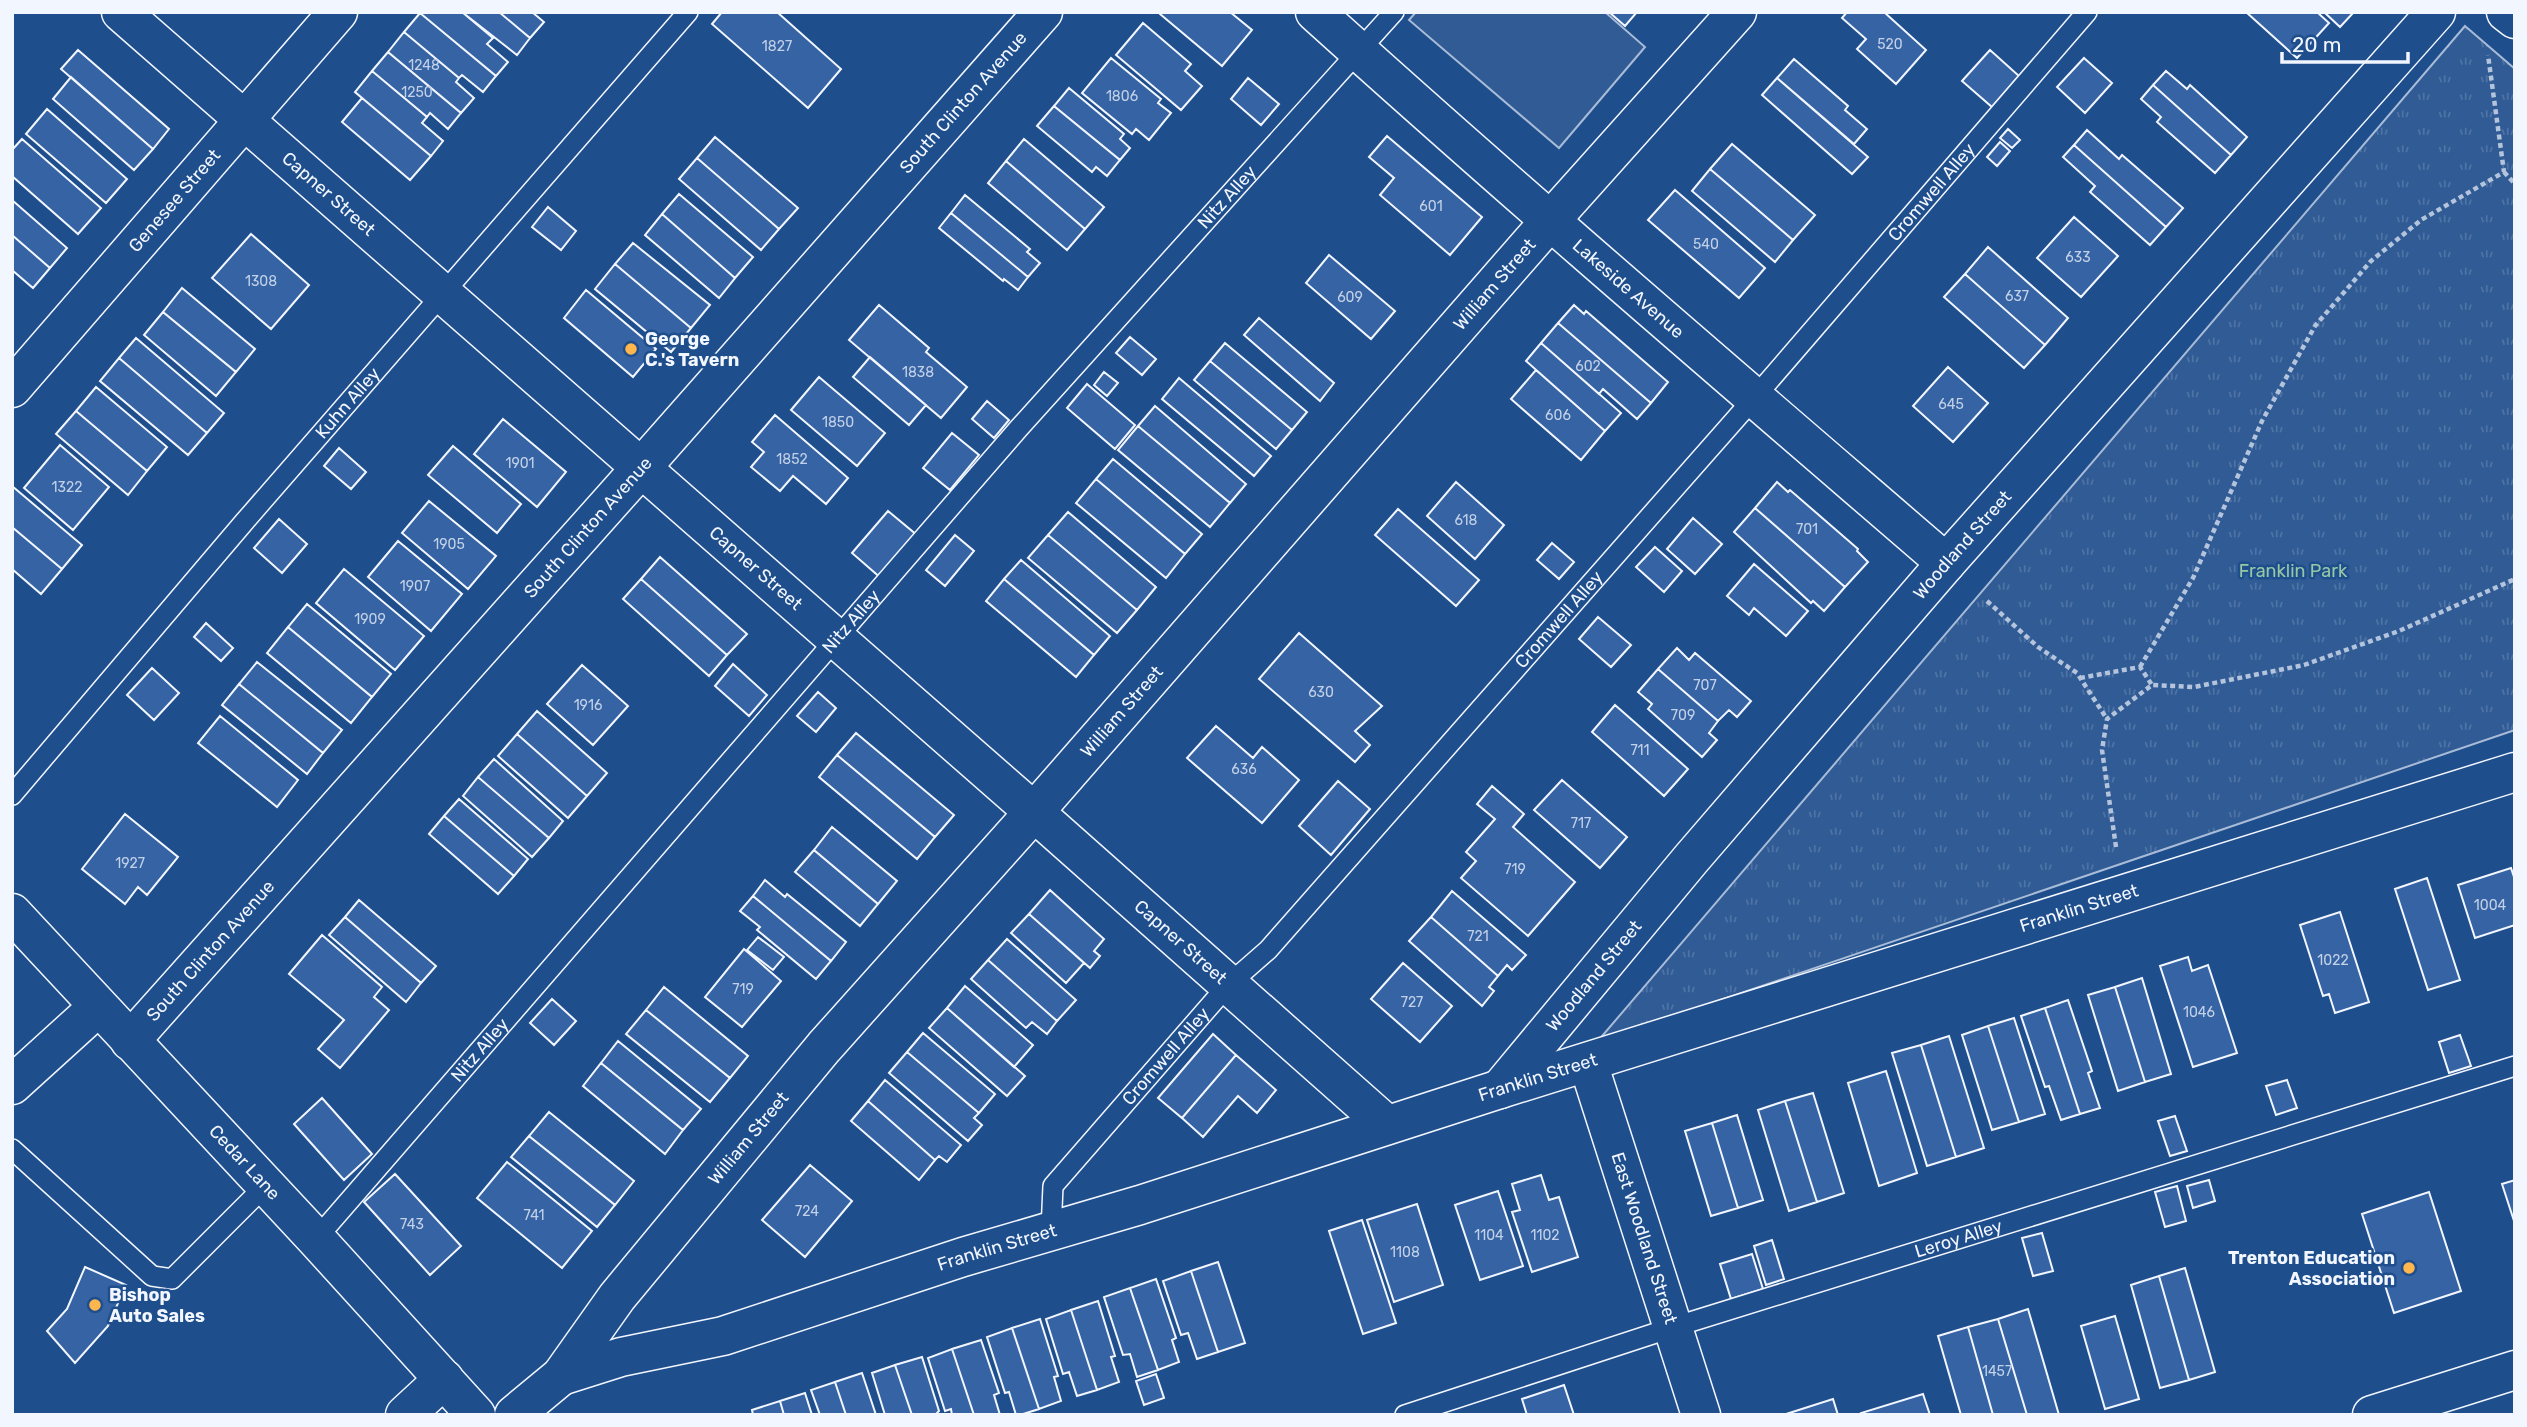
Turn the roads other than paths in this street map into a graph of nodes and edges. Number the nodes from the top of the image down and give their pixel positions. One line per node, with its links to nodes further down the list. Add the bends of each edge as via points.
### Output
1 (121, 12): 13 (street, Capner Street)
2 (338, 12): 13 (street, Genesee Street)
3 (688, 12): 15 (lane, Kuhn Alley)
4 (1043, 12): 18 (street, South Clinton Avenue)
5 (1315, 12): 12 (street, Lakeside Avenue)
6 (1394, 12): 12 (lane, Nitz Alley)
7 (1737, 12): 14 (street, William Street)
8 (2087, 12): 17 (lane, Cromwell Alley)
9 (2436, 12): 19 (street, Woodland Street)
10 (2507, 12): 11 (street)
11 (2515, 19)
12 (1359, 52): 14 (street, Lakeside Avenue); 20 (lane, Nitz Alley)
13 (244, 120): 15 (street, Capner Street); 16 (street, Genesee Street)
14 (1549, 222): 17 (street, Lakeside Avenue); 23 (street, William Street)
15 (442, 294): 18 (street, Capner Street); 22 (lane, Kuhn Alley)
16 (12, 388)
17 (1755, 397): 19 (street, Lakeside Avenue); 25 (lane, Cromwell Alley, via 1268,950)
18 (641, 468): 20 (street, Capner Street); 27 (street, South Clinton Avenue)
19 (1946, 563): 31 (street, Woodland Street)
20 (835, 639): 23 (street, Capner Street); 36 (lane, Nitz Alley)
21 (2515, 772): 28 (street, Franklin Street)
22 (12, 795)
23 (1034, 812): 25 (street, Capner Street); 39 (street, William Street, via 824,1047 617,1297)
24 (12, 913): 26 (street, Cedar Lane)
25 (1228, 985): 32 (street, Capner Street); 35 (lane, Cromwell Alley, via 1053,1186)
26 (98, 1007): 27 (street, Cedar Lane); 30 (street)
27 (130, 1041): 34 (street, Cedar Lane)
28 (1588, 1063): 31 (street, Franklin Street); 37 (street, East Woodland Street)
29 (2515, 1066): 37 (lane, Leroy Alley)
30 (12, 1085)
31 (1500, 1088): 32 (street, Franklin Street)
32 (1387, 1125): 35 (street, Franklin Street)
33 (12, 1149): 34 (lane, via 152,1276 172,1279)
34 (266, 1185): 36 (street, Cedar Lane)
35 (1051, 1231): 39 (street, Franklin Street, via 723,1336 621,1357)
36 (316, 1239): 40 (street, Cedar Lane)
37 (1674, 1328): 44 (lane, Leroy Alley); 45 (street, East Woodland Street)
38 (2515, 1370): 46 (street)
39 (561, 1376): 43 (street, William Street)
40 (444, 1380): 41 (street); 42 (street, Cedar Lane)
41 (405, 1415)
42 (476, 1415)
43 (514, 1415)
44 (1405, 1415)
45 (1701, 1415)
46 (2372, 1415)

